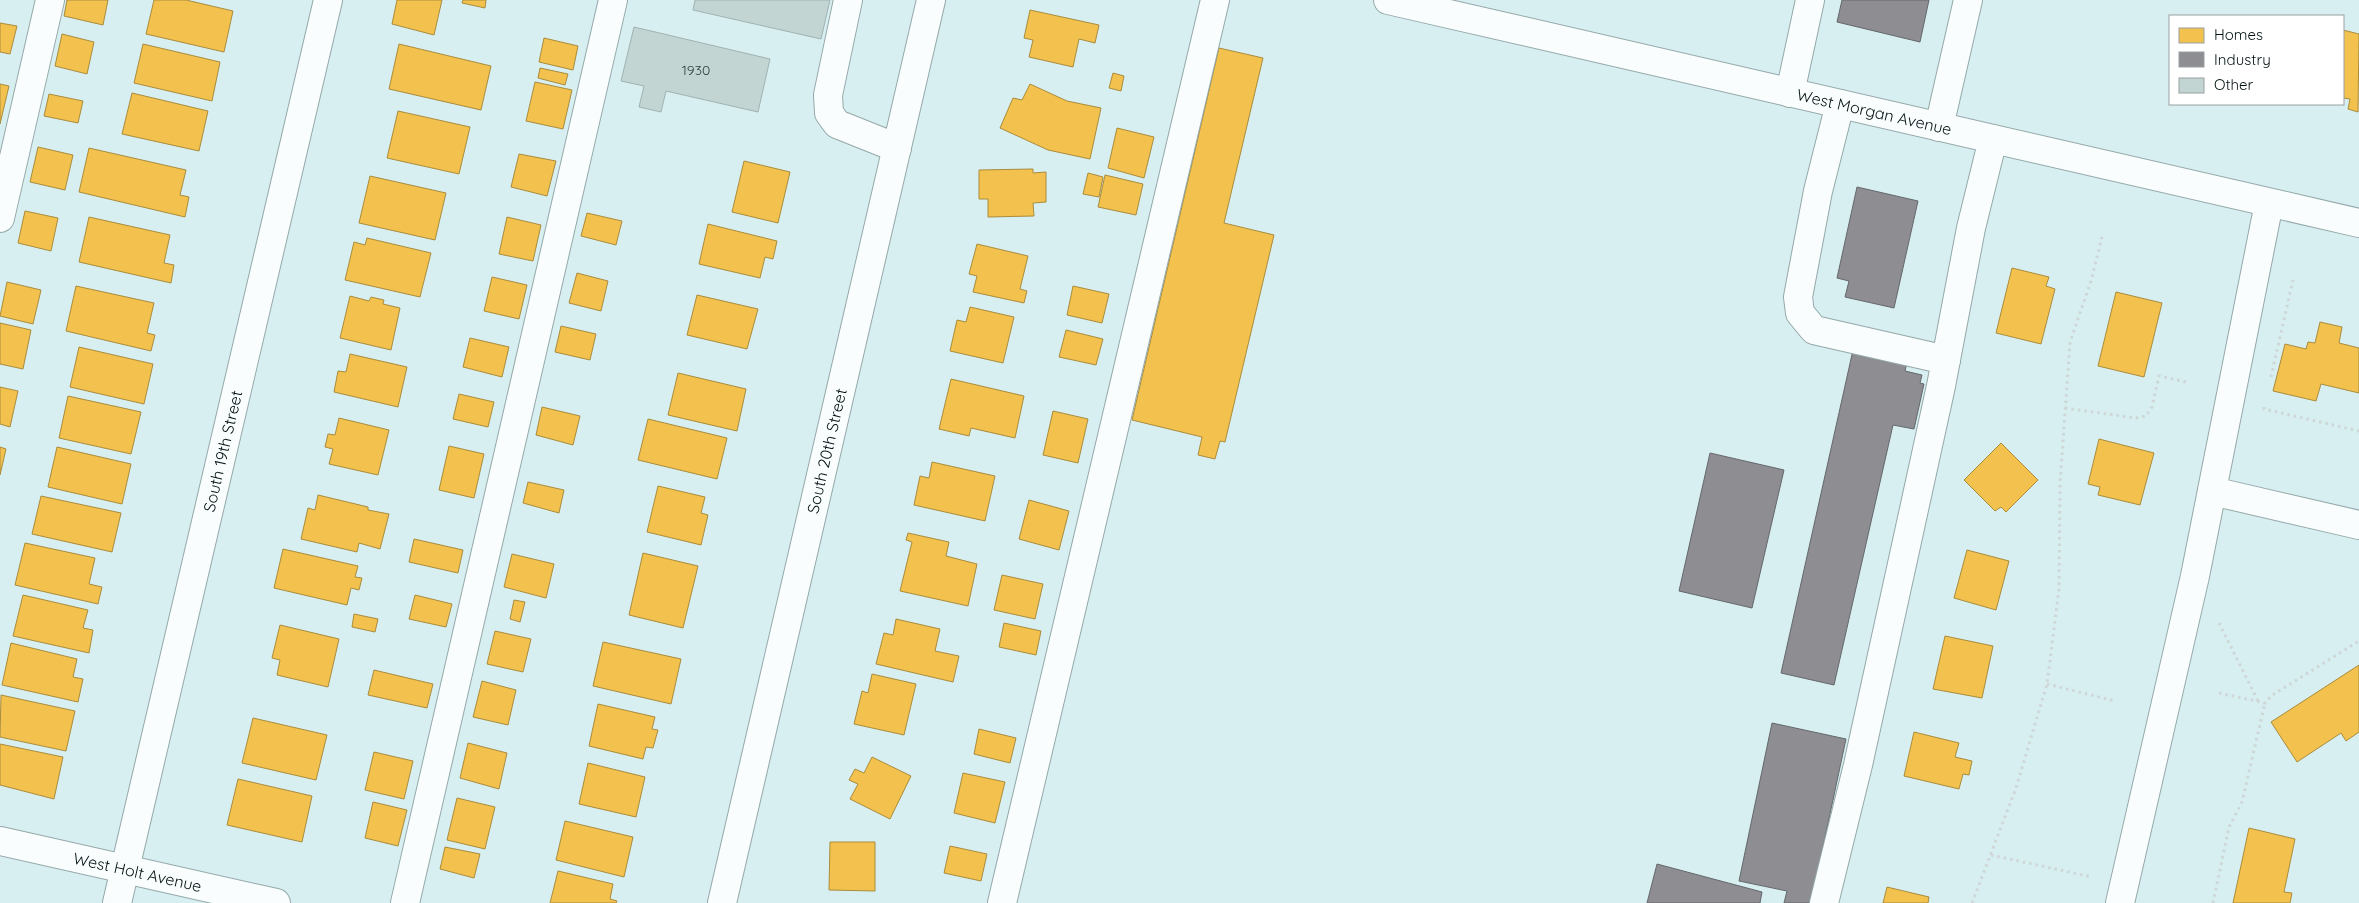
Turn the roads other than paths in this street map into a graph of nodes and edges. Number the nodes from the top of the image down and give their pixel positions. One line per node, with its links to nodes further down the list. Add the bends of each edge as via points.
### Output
1 (50, 0): 16 (street)
2 (328, 0): 22 (street, South 19th Street)
3 (613, 0): 26 (street)
4 (848, 0): 14 (street, via 828,95 829,113 837,124)
5 (931, 0): 14 (street, South 20th Street)
6 (1215, 0): 28 (street)
7 (1388, 0): 10 (street, West Morgan Avenue)
8 (1810, 0): 10 (street)
9 (1968, 0): 12 (street)
10 (1790, 93): 11 (street, West Morgan Avenue)
11 (1840, 104): 12 (street, West Morgan Avenue); 18 (street, via 1818,191 1798,297 1800,313 1814,330)
12 (1940, 127): 13 (street, West Morgan Avenue)
13 (1993, 139): 15 (street, West Morgan Avenue); 18 (street, via 1971,228)
14 (897, 148): 27 (street, South 20th Street)
15 (2269, 203): 17 (street, West Morgan Avenue); 19 (street)
16 (0, 218)
17 (2359, 224)
18 (1946, 360): 29 (street, via 1858,765)
19 (2212, 491): 20 (street); 23 (street)
20 (2359, 525)
21 (0, 841): 22 (street, West Holt Avenue)
22 (125, 868): 24 (street, South 19th Street); 25 (street, West Holt Avenue)
23 (2122, 893)
24 (117, 903)
25 (276, 903)
26 (405, 903)
27 (722, 903)
28 (1002, 903)
29 (1824, 903)

